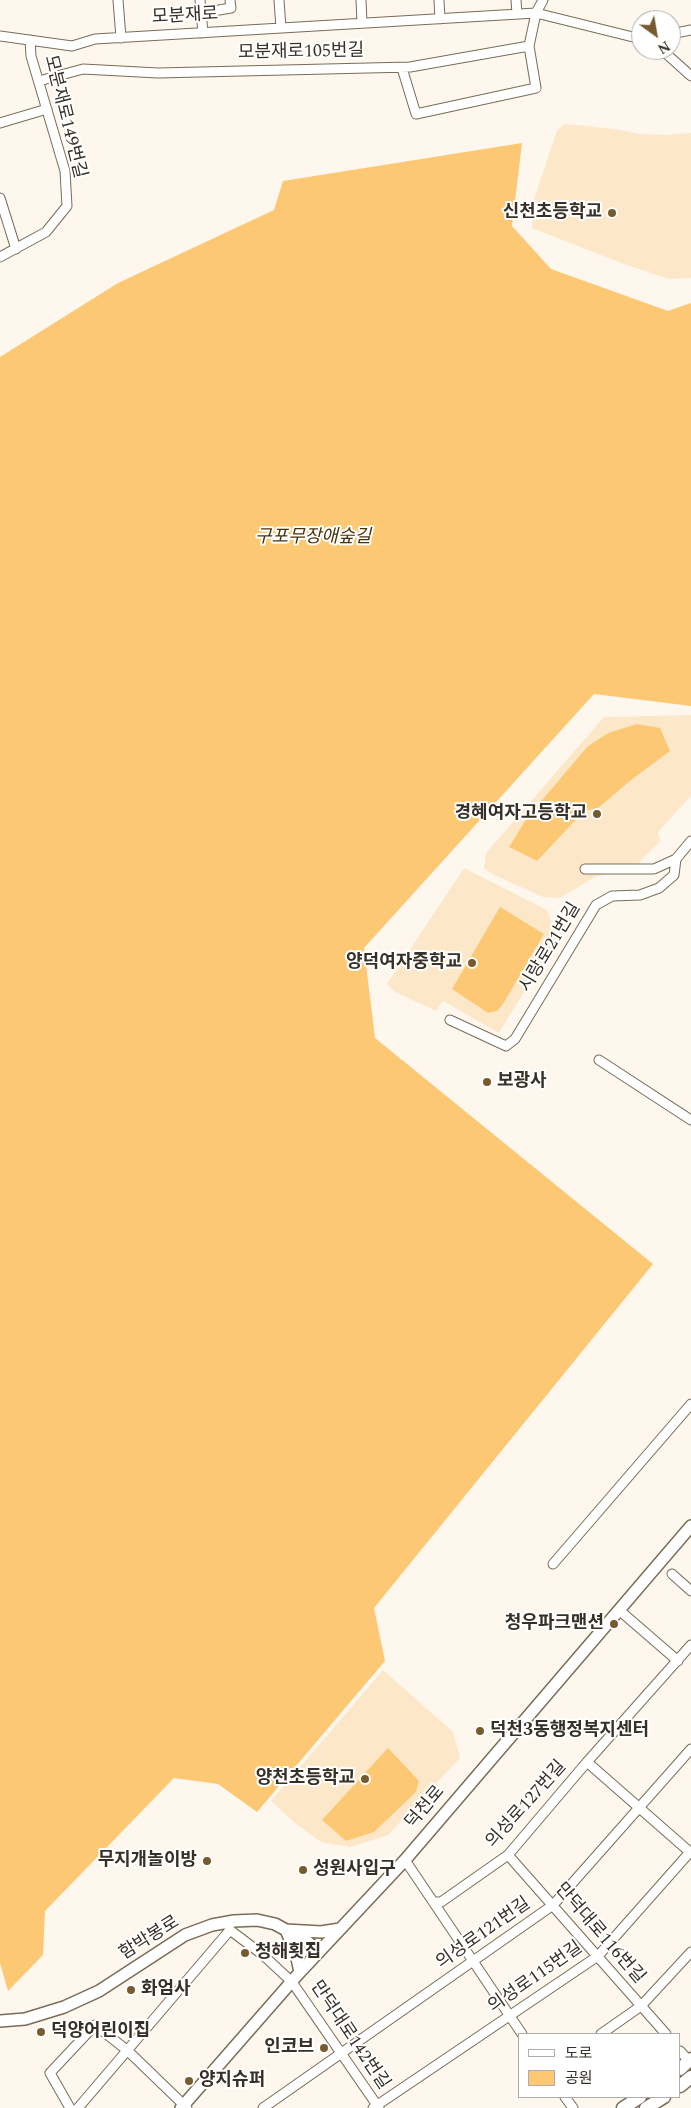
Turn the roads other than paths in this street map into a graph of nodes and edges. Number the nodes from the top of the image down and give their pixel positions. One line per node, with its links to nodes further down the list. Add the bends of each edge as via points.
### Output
1 (118, 0): 18 (street)
2 (200, 0): 9 (street)
3 (230, 0): 9 (street, via 231,8)
4 (279, 0): 14 (street)
5 (361, 0): 13 (street)
6 (439, 0): 12 (street)
7 (516, 0): 11 (street)
8 (544, 0): 10 (street)
9 (202, 13): 15 (street)
10 (536, 13): 11 (street, 모분재로); 17 (street, 모분재로); 20 (street)
11 (517, 14): 12 (street, 모분재로)
12 (440, 19): 13 (street, 모분재로)
13 (362, 23): 14 (street, 모분재로)
14 (281, 28): 15 (street, 모분재로)
15 (203, 33): 18 (street, 모분재로)
16 (0, 36): 19 (street, 모분재로)
17 (631, 37)
18 (120, 38): 19 (street, 모분재로, via 95,39 72,46)
19 (30, 40): 24 (street, 모분재로149번길)
20 (529, 46): 22 (street, 모분재로105번길); 22 (street, via 536,88 416,114)
21 (673, 60): 23 (street)
22 (402, 68): 24 (street, 모분재로105번길, via 158,73 83,69)
23 (691, 76)
24 (39, 82): 25 (street, 모분재로149번길)
25 (47, 109): 26 (street); 28 (street, 모분재로149번길, via 65,171 67,206 46,232)
26 (0, 123)
27 (0, 198): 28 (street)
28 (16, 249): 29 (street, 모분재로149번길)
29 (0, 257)
30 (691, 841): 31 (street, 시랑로21번길)
31 (676, 859): 32 (street, via 654,869); 33 (street, 시랑로21번길, via 674,875 659,888 640,895 612,896 596,905 515,1039 506,1046)
32 (585, 869)
33 (450, 1020)
34 (598, 1060): 35 (street)
35 (691, 1120)
36 (691, 1404): 38 (street)
37 (691, 1526): 41 (main road, 덕천로)
38 (553, 1564)
39 (672, 1574): 40 (street)
40 (691, 1591)
41 (620, 1610): 43 (street); 49 (main road, 덕천로)
42 (689, 1652): 43 (street, 의성로127번길)
43 (678, 1660): 45 (street, 의성로127번길)
44 (691, 1749): 46 (street, 의성로121번길)
45 (587, 1762): 46 (street); 48 (street, 의성로127번길)
46 (639, 1809): 47 (street); 51 (street, 의성로121번길)
47 (691, 1852): 57 (street, 의성로115번길)
48 (508, 1855): 50 (street, 의성로127번길, via 441,1902); 51 (street, 만덕대로116번길)
49 (405, 1860): 50 (street); 53 (main road, 덕천로)
50 (434, 1902): 58 (street)
51 (553, 1905): 57 (street, 만덕대로116번길); 58 (street, 의성로121번길)
52 (228, 1926): 54 (main road, 함박봉로, via 257,1920); 59 (street, 만덕대로142번길); 62 (main road, 함박봉로, via 212,1925 185,1935 121,1978 64,2007 25,2019); 66 (street)
53 (340, 1929): 54 (main road, via 321,1932); 55 (main road, 덕천로)
54 (286, 1930): 55 (main road, 함박봉로); 59 (main road, via 296,1954)
55 (319, 1952): 59 (main road, 덕천로)
56 (691, 1952): 60 (street)
57 (598, 1956): 60 (street, 만덕대로116번길); 61 (street, 의성로115번길)
58 (473, 1962): 61 (street); 67 (street, 의성로121번길)
59 (296, 1977): 67 (street, 만덕대로142번길); 72 (main road, 덕천로)
60 (641, 2006): 64 (street); 65 (street, 만덕대로116번길)
61 (510, 2017): 63 (street); 73 (street, 의성로115번길)
62 (0, 2021)
63 (521, 2033)
64 (601, 2033)
65 (665, 2033)
66 (128, 2051): 72 (street); 74 (street, via 95,2025 50,2073); 75 (street)
67 (340, 2054): 73 (street, 만덕대로142번길); 76 (street, 의성로121번길)
68 (691, 2077): 69 (main road)
69 (681, 2085)
70 (638, 2098): 77 (main road)
71 (662, 2098): 78 (main road)
72 (184, 2107)
73 (376, 2107)
74 (70, 2108)
75 (78, 2108)
76 (263, 2108)
77 (623, 2108)
78 (646, 2108)

